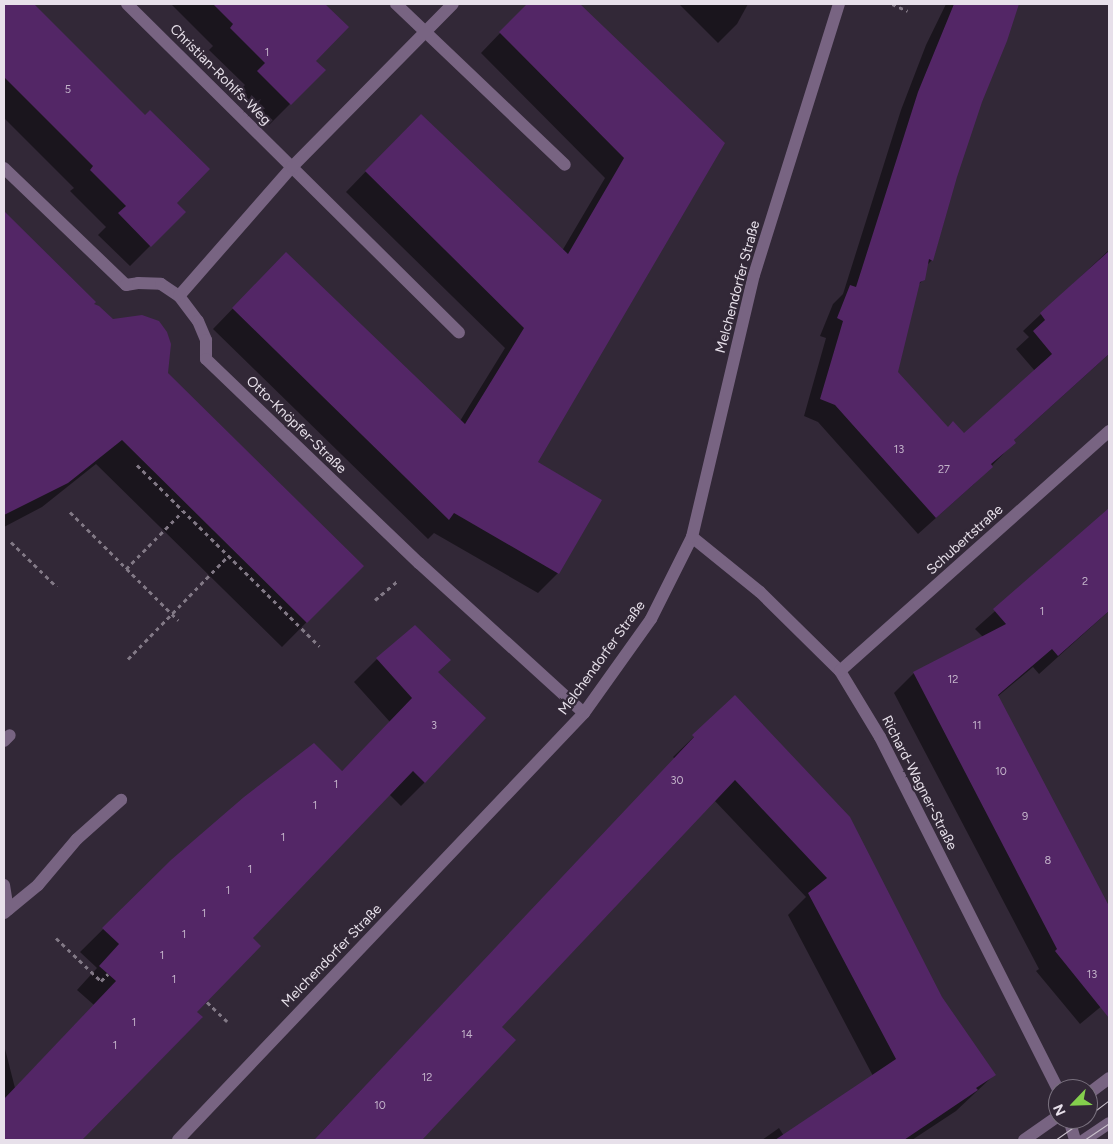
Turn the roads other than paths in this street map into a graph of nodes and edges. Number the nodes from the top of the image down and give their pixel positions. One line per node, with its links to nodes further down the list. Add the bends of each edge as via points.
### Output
1 (127, 4): 7 (street, Christian-Rohlfs-Weg)
2 (396, 4): 5 (street)
3 (452, 4): 5 (street)
4 (838, 4): 12 (street, Melchendorfer Straße, via 754,275)
5 (425, 32): 6 (street); 7 (street)
6 (564, 165)
7 (292, 167): 9 (street); 10 (street, Christian-Rohlfs-Weg)
8 (4, 168): 9 (street, Otto-Knöpfer-Straße, via 126,285 161,284)
9 (179, 296): 14 (street, Otto-Knöpfer-Straße, via 198,321 206,340 206,359 419,563)
10 (459, 332)
11 (1109, 431): 13 (street, Schubertstraße)
12 (692, 536): 13 (street, Richard-Wagner-Straße, via 760,592); 14 (street, Melchendorfer Straße, via 652,619)
13 (840, 671): 19 (street, Richard-Wagner-Straße, via 880,737)
14 (584, 713): 23 (street, Melchendorfer Straße)
15 (121, 800): 17 (street, via 77,839 38,885)
16 (4, 885): 17 (street)
17 (6, 911)
18 (1109, 1078): 20 (street)
19 (1052, 1079)
20 (1098, 1086)
21 (1048, 1123): 24 (street)
22 (1109, 1123): 25 (street)
23 (178, 1140)
24 (1024, 1140)
25 (1084, 1140)

